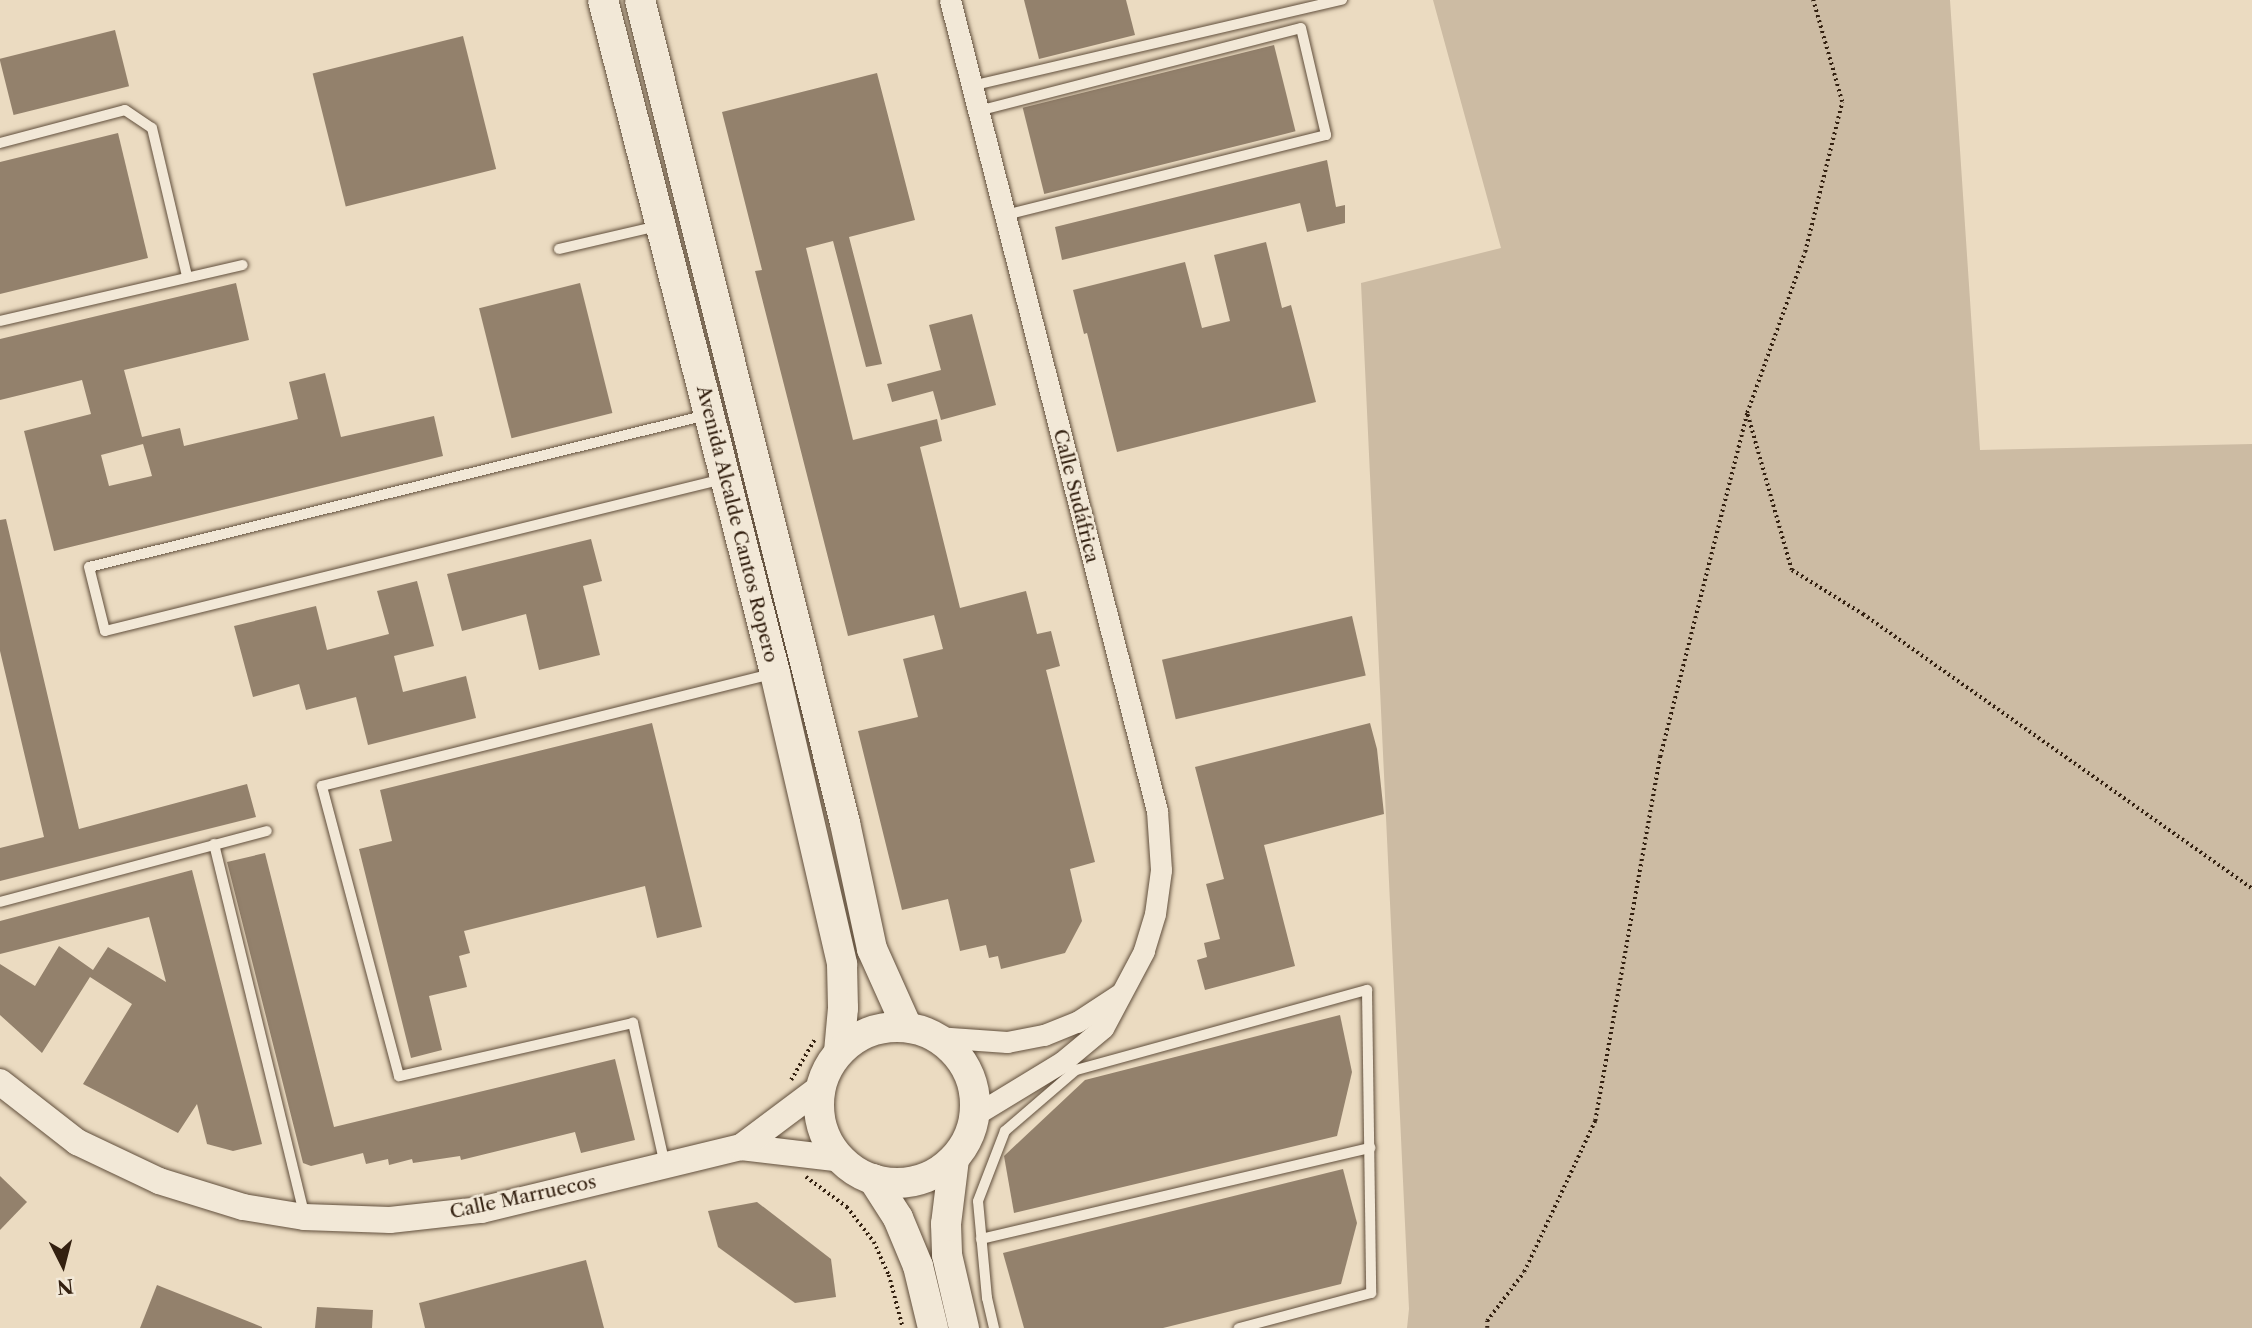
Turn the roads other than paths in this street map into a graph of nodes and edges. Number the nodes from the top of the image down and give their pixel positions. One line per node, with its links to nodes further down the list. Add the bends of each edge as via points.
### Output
1 (603, 0): 9 (main road, Avenida Alcalde Cantos Ropero)
2 (640, 0): 21 (main road, Avenida Alcalde Cantos Ropero, via 872,950)
3 (950, 0): 5 (street, Calle Sudáfrica)
4 (1342, 0): 5 (lane)
5 (971, 86): 6 (street, Calle Sudáfrica)
6 (978, 111): 8 (street, Calle Sudáfrica); 8 (lane, via 1301,28 1326,135)
7 (0, 142): 12 (lane, via 125,110 152,128)
8 (1004, 215): 20 (street, Calle Sudáfrica, via 1157,811 1161,870 1155,914 1144,951)
9 (660, 225): 10 (lane); 14 (main road, Avenida Alcalde Cantos Ropero)
10 (559, 249)
11 (243, 265): 12 (lane)
12 (187, 276): 13 (lane)
13 (0, 321)
14 (709, 415): 15 (main road, Avenida Alcalde Cantos Ropero); 15 (lane, via 89,566 105,631)
15 (725, 478): 16 (main road, Avenida Alcalde Cantos Ropero)
16 (775, 673): 23 (main road, Avenida Alcalde Cantos Ropero, via 842,964); 31 (lane, via 321,786 398,1076 633,1023)
17 (267, 831): 18 (lane)
18 (214, 844): 19 (lane); 33 (lane)
19 (0, 902)
20 (1124, 990): 22 (street, Calle Sudáfrica, via 1077,1022 1044,1035 1007,1042); 26 (street, Calle Sudáfrica, via 1103,1028 1062,1062)
21 (906, 1027): 22 (main road); 23 (main road, via 881,1028 858,1036)
22 (936, 1037): 26 (main road, via 968,1070 975,1092)
23 (839, 1052): 25 (main road)
24 (0, 1082): 33 (street, Calle Marruecos, via 77,1142 159,1181 243,1207)
25 (820, 1088): 27 (street, Calle Marruecos); 29 (main road, via 819,1114 826,1138)
26 (975, 1115): 30 (main road, via 968,1138)
27 (741, 1147): 29 (street, Calle Marruecos); 31 (street, Calle Marruecos)
28 (1370, 1147): 34 (lane); 34 (lane, via 1367,990 1076,1070 1004,1131 978,1201); 38 (lane, via 1371,1293)
29 (841, 1159): 32 (main road)
30 (954, 1159): 32 (main road, via 916,1181); 36 (main road, via 947,1255)
31 (665, 1165): 33 (street, Calle Marruecos, via 481,1210 390,1220)
32 (873, 1179): 35 (main road, via 913,1254)
33 (304, 1217)
34 (981, 1239): 37 (lane)
35 (933, 1328)
36 (964, 1328)
37 (994, 1328)
38 (1239, 1328)

